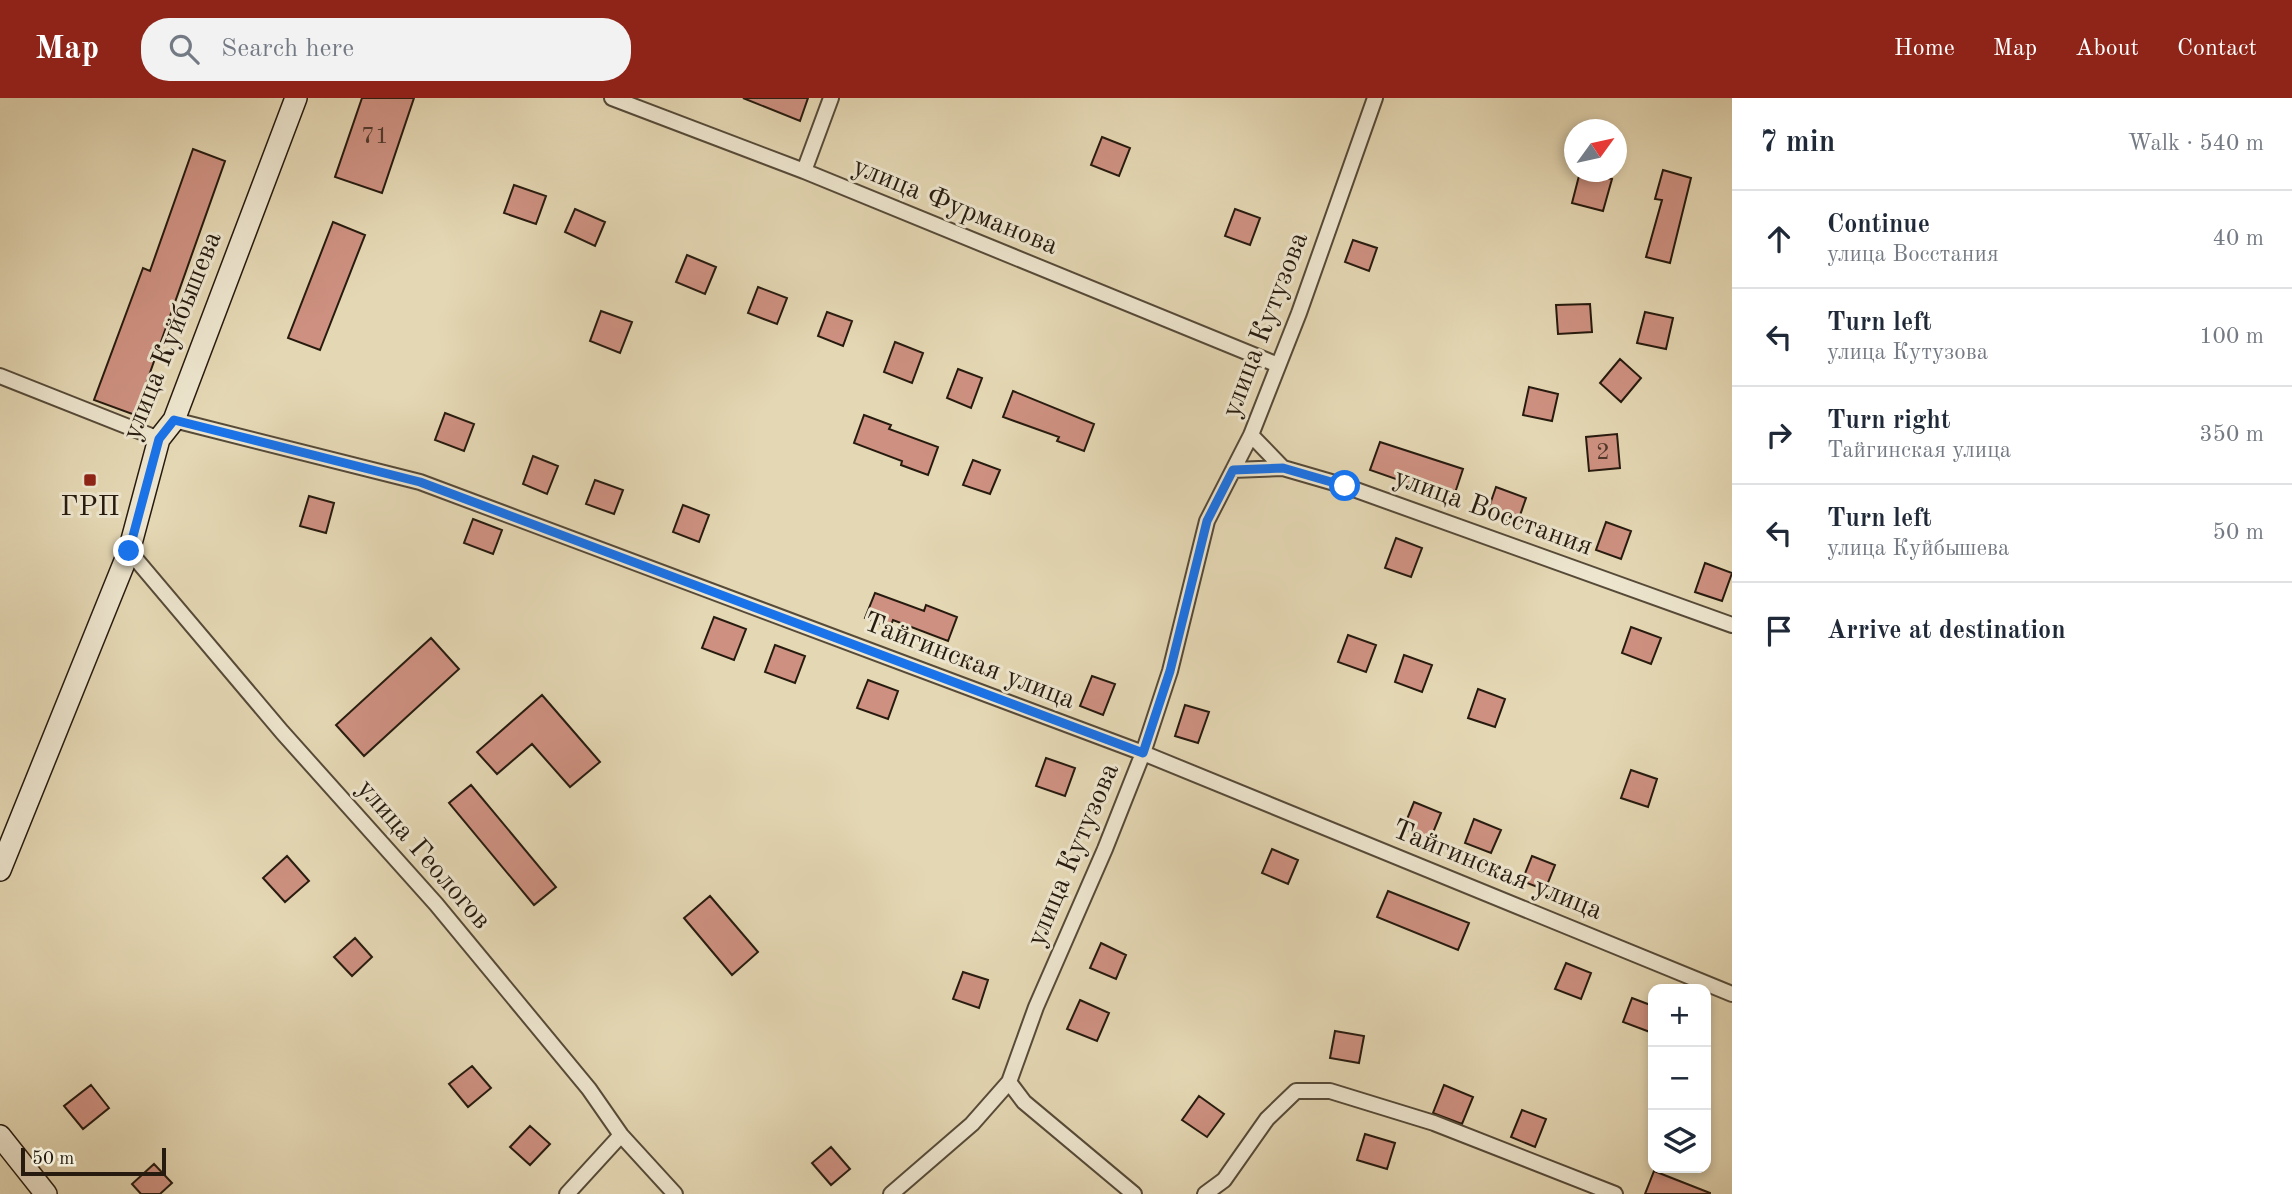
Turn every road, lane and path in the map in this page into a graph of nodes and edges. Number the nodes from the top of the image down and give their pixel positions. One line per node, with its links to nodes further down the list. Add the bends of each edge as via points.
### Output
1 (296, 98): 8 (street, улица Куйбышева)
2 (612, 98): 5 (street, улица Фурманова)
3 (831, 98): 5 (street)
4 (1375, 98): 6 (street, улица Кутузова)
5 (804, 171): 6 (street, улица Фурманова)
6 (1278, 365): 9 (street, улица Кутузова)
7 (0, 376): 10 (street)
8 (174, 420): 10 (street, улица Куйбышева); 15 (street, Тайгинская улица, via 420,482)
9 (1251, 435): 11 (street); 12 (street, улица Кутузова)
10 (159, 439): 13 (street, улица Куйбышева)
11 (1283, 468): 12 (street, улица Восстания); 14 (street, улица Восстания)
12 (1233, 470): 15 (street, улица Кутузова, via 1207,521 1170,671)
13 (129, 551): 16 (street, улица Куйбышева); 19 (street, улица Геологов, via 444,914 590,1089)
14 (1732, 625)
15 (1143, 753): 17 (street, Тайгинская улица); 18 (street, улица Кутузова)
16 (0, 870)
17 (1732, 994)
18 (1009, 1082): 24 (street, улица Кутузова, via 972,1124); 25 (street, via 1024,1102)
19 (621, 1135): 22 (street); 23 (street, улица Геологов)
20 (0, 1136): 21 (street)
21 (46, 1194)
22 (567, 1194)
23 (675, 1194)
24 (891, 1194)
25 (1134, 1194)
26 (1205, 1194): 27 (street, via 1224,1180 1267,1119 1296,1091 1330,1091 1434,1124)
27 (1615, 1194)

